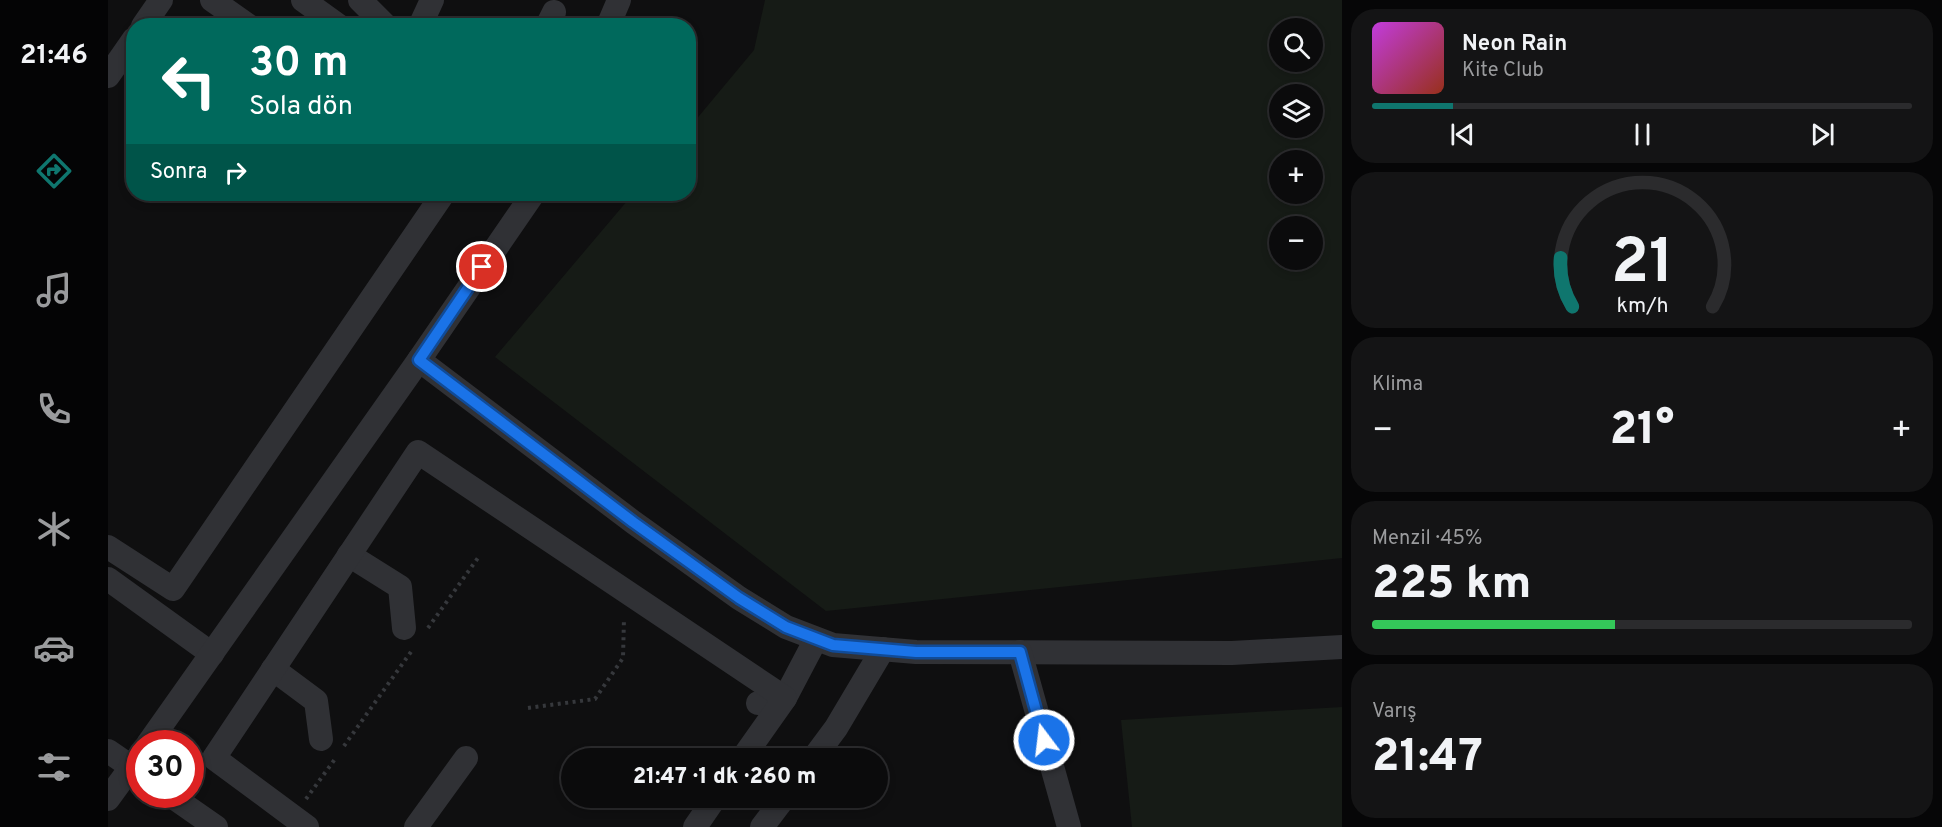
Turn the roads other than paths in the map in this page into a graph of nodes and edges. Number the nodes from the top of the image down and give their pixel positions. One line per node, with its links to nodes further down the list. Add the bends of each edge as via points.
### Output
1 (161, 0): 7 (street)
2 (212, 0): 8 (street)
3 (303, 0): 9 (street)
4 (360, 0): 10 (street)
5 (432, 0): 11 (street)
6 (619, 0): 12 (street)
7 (149, 18)
8 (238, 18)
9 (328, 18)
10 (378, 18)
11 (424, 18)
12 (611, 18)
13 (126, 50): 14 (street)
14 (108, 76)
15 (438, 201): 20 (street, via 173,589)
16 (528, 201): 17 (street)
17 (419, 360): 24 (street, via 739,598 786,627); 28 (street)
18 (503, 509): 19 (street); 21 (street, via 418,452); 30 (street)
19 (479, 511)
20 (108, 547)
21 (349, 555): 23 (street, via 400,586); 29 (street)
22 (108, 579): 28 (street)
23 (416, 634)
24 (816, 639): 26 (street, via 833,645); 30 (street)
25 (1342, 647): 27 (street, via 1232,653)
26 (884, 650): 27 (street); 35 (street)
27 (1020, 652): 49 (street)
28 (212, 654): 32 (street)
29 (273, 669): 33 (street, via 316,701); 44 (street, via 214,758)
30 (785, 698): 31 (street); 34 (street)
31 (758, 704)
32 (158, 730)
33 (331, 744)
34 (750, 748)
35 (821, 748)
36 (108, 751): 38 (street)
37 (466, 758): 47 (street)
38 (126, 760)
39 (126, 778): 40 (street)
40 (108, 799)
41 (189, 808): 46 (street)
42 (706, 808): 45 (street)
43 (776, 808): 48 (street)
44 (300, 822)
45 (692, 824)
46 (216, 827)
47 (416, 827)
48 (762, 827)
49 (1068, 827)

